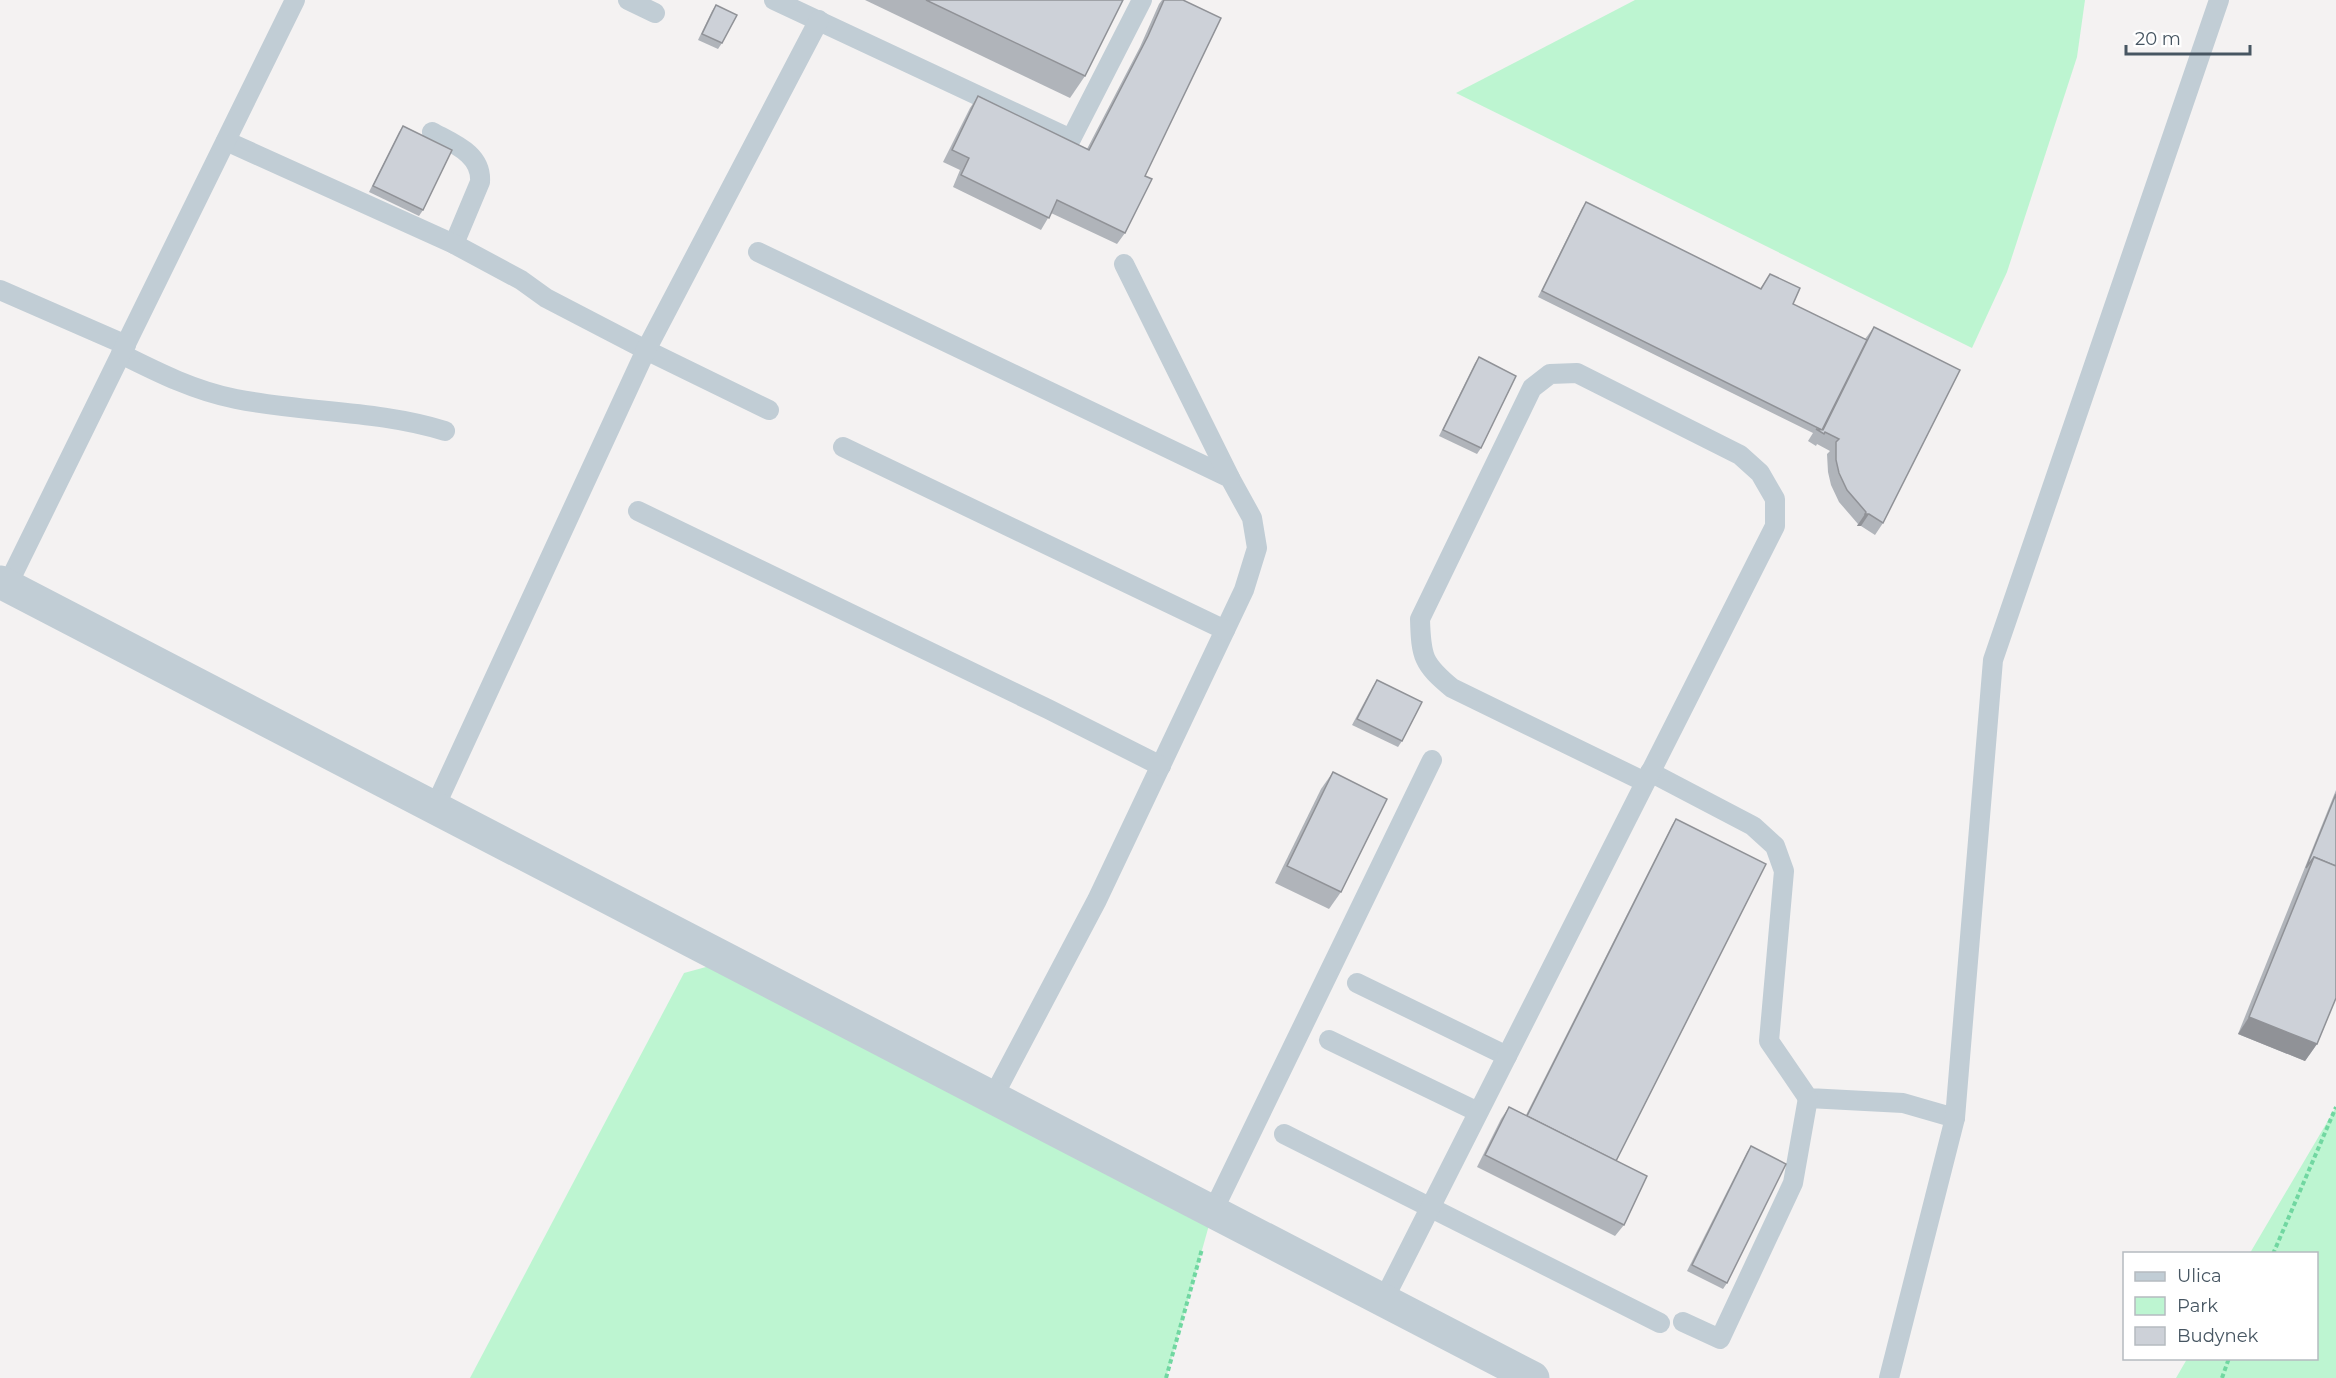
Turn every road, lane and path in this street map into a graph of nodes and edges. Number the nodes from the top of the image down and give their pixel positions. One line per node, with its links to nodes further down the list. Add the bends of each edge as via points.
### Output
1 (295, 0): 9 (lane)
2 (628, 0): 6 (lane)
3 (774, 0): 7 (lane)
4 (1142, 0): 7 (lane, via 1071,139)
5 (2219, 0): 34 (lane, via 1993,660)
6 (655, 13)
7 (819, 20): 15 (lane)
8 (432, 132): 10 (lane, via 471,155 481,172)
9 (226, 141): 10 (lane); 14 (lane)
10 (454, 244): 15 (lane)
11 (758, 252): 19 (lane)
12 (1124, 264): 19 (lane)
13 (0, 290): 14 (lane)
14 (123, 350): 17 (lane, via 184,385 237,399 416,422); 21 (lane)
15 (646, 350): 16 (lane); 26 (lane)
16 (769, 410)
17 (445, 431)
18 (843, 447): 22 (lane)
19 (1230, 478): 22 (lane, via 1252,518 1257,548)
20 (638, 511): 24 (lane)
21 (3, 584): 26 (street)
22 (1226, 630): 24 (lane)
23 (1432, 760): 37 (lane)
24 (1161, 766): 30 (lane, via 1097,900)
25 (1648, 777): 25 (lane, via 1452,688 1431,670 1421,648 1420,619 1532,388 1550,374 1577,373 1740,455 1760,473 1775,499 1775,526); 29 (lane); 31 (lane, via 1753,826 1775,846 1784,871 1769,1041)
26 (434, 809): 30 (street)
27 (1357, 983): 29 (lane)
28 (1329, 1040): 33 (lane)
29 (1507, 1056): 33 (lane)
30 (993, 1097): 37 (street)
31 (1808, 1098): 34 (lane, via 1903,1103); 40 (lane, via 1793,1183 1720,1339)
32 (2336, 1107): 38 (path)
33 (1478, 1112): 36 (lane)
34 (1954, 1118): 45 (lane)
35 (1284, 1134): 36 (lane)
36 (1430, 1208): 39 (lane); 41 (lane)
37 (1213, 1211): 39 (street); 43 (path)
38 (2274, 1252)
39 (1384, 1299): 44 (street)
40 (1683, 1322)
41 (1660, 1323)
42 (2229, 1360): 46 (path)
43 (1166, 1378)
44 (1533, 1378)
45 (1889, 1378)
46 (2222, 1378)

